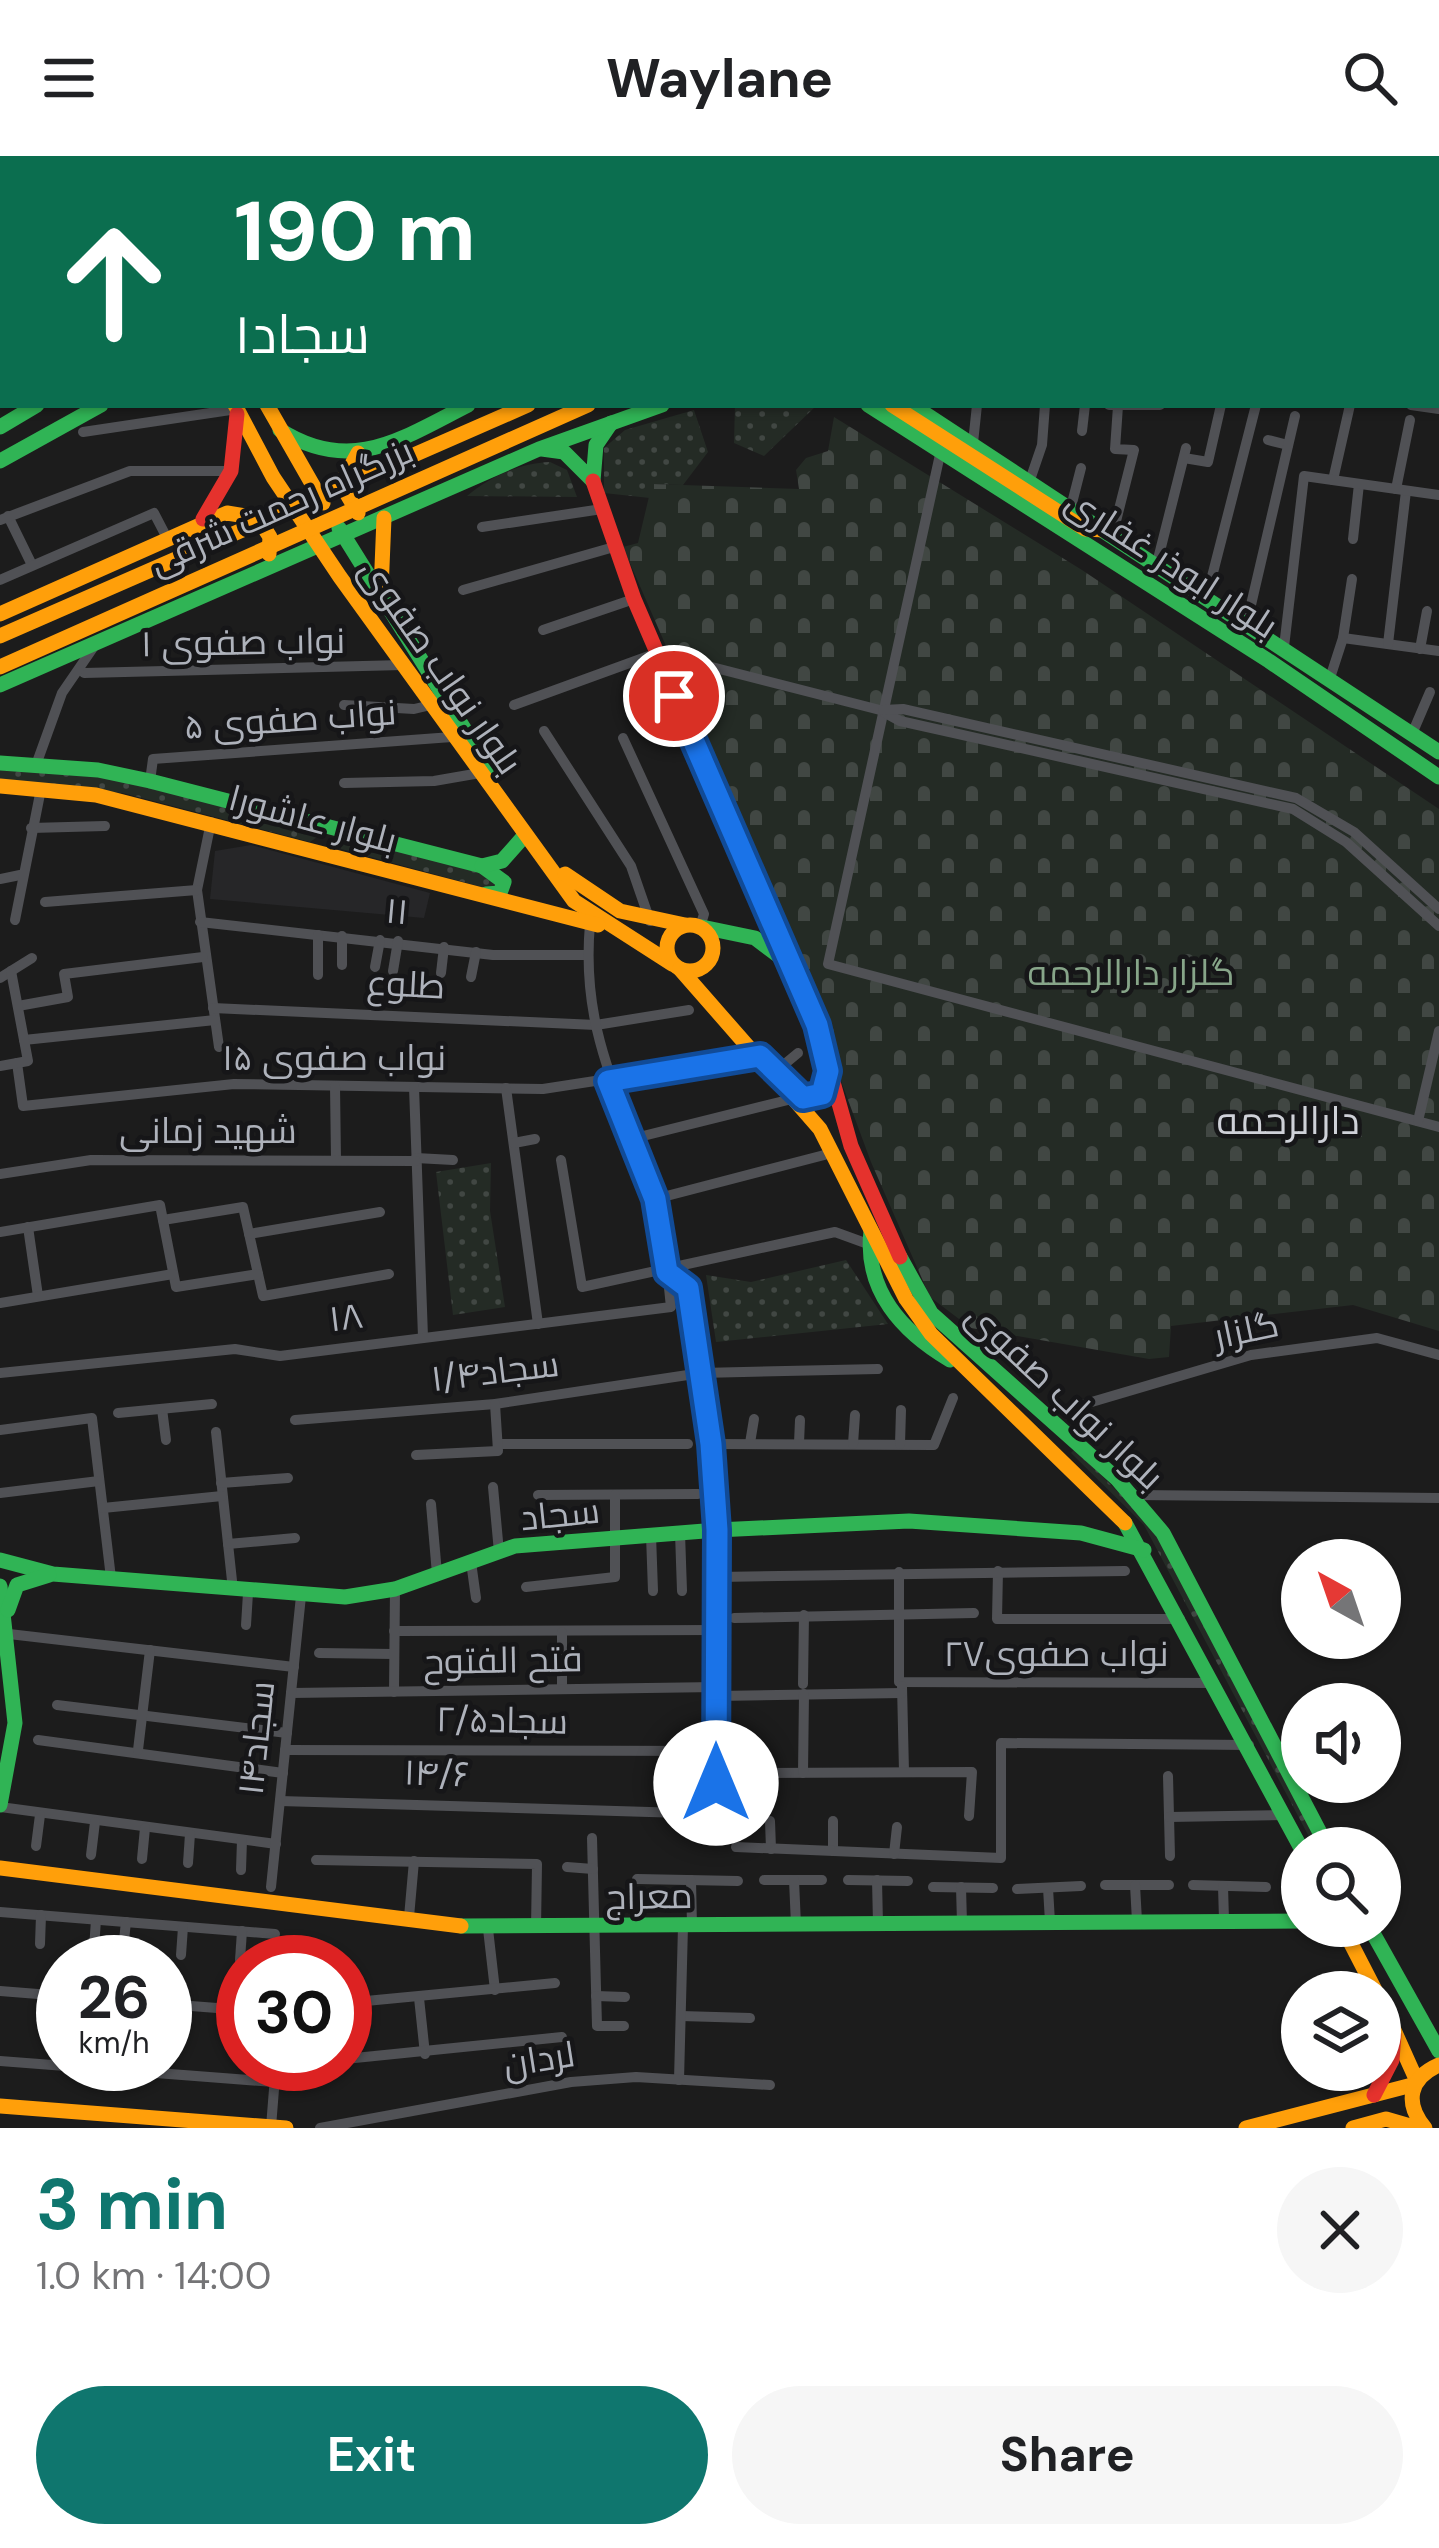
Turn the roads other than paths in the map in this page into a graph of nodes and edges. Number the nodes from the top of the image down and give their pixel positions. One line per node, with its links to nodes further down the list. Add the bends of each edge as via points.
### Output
1 (32, 408): 25 (main road)
2 (96, 408): 36 (main road)
3 (230, 408): 28 (street)
4 (236, 408): 38 (main road)
5 (237, 408): 55 (main road, بلوار نواب صفوی)
6 (269, 408): 26 (main road, بلوار نواب صفوی)
7 (461, 408): 35 (main road)
8 (495, 408): 34 (main road)
9 (522, 408): 34 (main road, بزرگراه رحمت شرقی)
10 (581, 408): 81 (main road, بزرگراه رحمت شرقی)
11 (652, 408): 23 (main road)
12 (873, 408): 33 (main road, بلوار ابوذر غفاری)
13 (897, 408): 51 (main road, via 1085,529)
14 (977, 408): 30 (street)
15 (1045, 408): 39 (street)
16 (1084, 408): 27 (street)
17 (1118, 408): 51 (street, via 1115,449 1134,450)
18 (1220, 408): 57 (street, via 1208,462 1185,453)
19 (1255, 408): 64 (street)
20 (1349, 408): 40 (street)
21 (922, 411): 30 (main road, بلوار ابوذر غفاری)
22 (1295, 416): 31 (street)
23 (614, 420): 32 (main road); 41 (main road, via 596,445)
24 (1410, 420): 43 (street)
25 (0, 427)
26 (280, 430): 35 (main road, via 310,453); 52 (main road, بلوار نواب صفوی)
27 (1082, 431)
28 (83, 432)
29 (1268, 440): 31 (street)
30 (973, 443): 39 (main road, بلوار ابوذر غفاری)
31 (1288, 445): 69 (street)
32 (539, 449): 41 (main road, via 564,452); 48 (main road)
33 (940, 450): 89 (street); 98 (main road, بلوار ابوذر غفاری)
34 (418, 452): 72 (main road, بزرگراه رحمت شرقی)
35 (358, 453): 48 (main road, via 342,475 343,492 360,515)
36 (0, 461)
37 (1082, 468): 45 (street)
38 (230, 471): 47 (street, via 130,472); 49 (main road, via 209,514)
39 (1030, 480): 45 (main road, بلوار ابوذر غفاری)
40 (1333, 480): 42 (street); 76 (street, via 1304,476)
41 (593, 481): 46 (main road)
42 (1360, 484): 43 (street); 54 (street)
43 (1401, 490): 44 (street); 75 (street)
44 (1439, 495)
45 (1071, 507): 51 (main road, بلوار ابوذر غفاری)
46 (602, 509): 50 (street); 56 (main road)
47 (4, 518): 59 (street)
48 (384, 518): 52 (main road); 66 (main road)
49 (193, 527): 53 (main road); 60 (main road, via 236,512 258,518 270,551)
50 (482, 527)
51 (1111, 532): 57 (main road, بلوار ابوذر غفاری)
52 (343, 535): 55 (main road); 66 (main road, بلوار نواب صفوی)
53 (167, 538): 58 (main road); 59 (street, via 154,514)
54 (1353, 539)
55 (319, 544): 60 (main road); 80 (main road, بلوار نواب صفوی)
56 (614, 547): 63 (street); 65 (main road)
57 (1157, 563): 64 (main road, بلوار ابوذر غفاری)
58 (112, 564): 68 (main road); 70 (main road, via 139,564 156,578 158,602)
59 (32, 565): 62 (street)
60 (246, 577): 70 (main road)
61 (1352, 579): 73 (street)
62 (0, 580)
63 (463, 590)
64 (1207, 596): 69 (main road, بلوار ابوذر غفاری)
65 (634, 599): 71 (street); 79 (main road)
66 (382, 600): 86 (main road, بلوار نواب صفوی)
67 (1427, 611): 77 (street)
68 (0, 614)
69 (1247, 622): 76 (main road, بلوار ابوذر غفاری)
70 (139, 623): 74 (main road)
71 (543, 630)
72 (0, 636)
73 (1343, 638): 75 (street); 83 (street)
74 (98, 642): 84 (main road); 96 (street, via 62,693)
75 (1388, 644): 77 (street)
76 (1284, 647): 83 (main road, بلوار ابوذر غفاری)
77 (1420, 649): 78 (street)
78 (1439, 652)
79 (657, 653): 88 (street); 89 (street); 109 (main road)
80 (403, 665): 82 (street, نواب صفوی ۱); 86 (main road, بلوار نواب صفوی)
81 (0, 667)
82 (84, 673)
83 (1330, 678): 91 (main road, بلوار ابوذر غفاری)
84 (0, 686)
85 (1430, 692): 91 (street)
86 (429, 694): 87 (street, via 414,710); 92 (main road, بلوار نواب صفوی); 118 (main road, بلوار نواب صفوی, via 585,897)
87 (344, 705)
88 (514, 705)
89 (880, 710): 116 (street, via 1296,798 1354,832); 122 (street, via 900,721 1294,809 1346,842); 161 (street, via 827,964)
90 (544, 731): 118 (street, via 631,866)
91 (1412, 734): 94 (main road, بلوار ابوذر غفاری)
92 (452, 737): 97 (main road, بلوار نواب صفوی); 99 (street, نواب صفوی ۵, via 153,758)
93 (622, 738): 121 (street, via 704,914)
94 (1439, 750): 98 (main road)
95 (0, 763): 96 (main road, بلوار عاشورا)
96 (36, 765): 99 (main road, بلوار عاشورا)
97 (479, 773): 100 (street); 107 (main road, بلوار نواب صفوی)
98 (1433, 773)
99 (150, 781): 105 (main road, بلوار عاشورا)
100 (344, 783)
101 (0, 786): 102 (main road, بلوار عاشورا)
102 (40, 789): 103 (main road, بلوار عاشورا); 106 (street)
103 (211, 822): 108 (main road, بلوار عاشورا); 113 (street)
104 (105, 826): 106 (street)
105 (328, 826): 108 (main road); 110 (main road, بلوار عاشورا)
106 (31, 828): 111 (street)
107 (525, 836): 110 (main road, via 502,861); 120 (main road, بلوار نواب صفوی)
108 (322, 852): 114 (main road, بلوار عاشورا)
109 (743, 859): 124 (main road, via 760,912); 140 (main road, بلوار نواب صفوی)
110 (482, 866): 114 (main road, via 504,887)
111 (20, 875): 112 (street); 117 (street)
112 (0, 879)
113 (197, 890): 115 (street); 119 (street)
114 (477, 894): 120 (main road, بلوار عاشورا)
115 (45, 902)
116 (1439, 909)
117 (15, 920)
118 (650, 921): 121 (main road, بلوار نواب صفوی)
119 (200, 922): 123 (street, ۱۱); 131 (street)
120 (598, 925): 130 (street); 135 (main road, بلوار نواب صفوی)
121 (693, 926): 124 (main road, بلوار نواب صفوی); 135 (main road, via 673,932 666,944); 135 (main road, via 713,944 711,958 701,969)
122 (1439, 926)
123 (318, 934): 125 (street, ۱۱); 139 (street)
124 (741, 935): 140 (main road, via 767,943)
125 (342, 936): 126 (street, ۱۱); 133 (street)
126 (380, 940): 127 (street, ۱۱); 134 (street)
127 (398, 941): 128 (street, ۱۱); 136 (street)
128 (444, 946): 129 (street, ۱۱); 137 (street)
129 (476, 952): 130 (street, ۱۱); 141 (street)
130 (587, 955): 145 (street)
131 (203, 957): 142 (street, via 64,974 68,997); 144 (street)
132 (32, 958): 138 (street)
133 (342, 964)
134 (376, 967)
135 (676, 967): 151 (main road, بلوار نواب صفوی)
136 (392, 971)
137 (441, 973)
138 (6, 975): 142 (street)
139 (318, 975)
140 (796, 976): 148 (main road, بلوار نواب صفوی)
141 (470, 977)
142 (18, 1006): 147 (street)
143 (689, 1010): 145 (street, طلوع)
144 (214, 1014): 145 (street, طلوع); 147 (street, طلوع); 149 (street)
145 (596, 1025): 155 (street)
146 (1439, 1030): 161 (street)
147 (24, 1040): 152 (street, via 28,1061)
148 (824, 1046): 159 (main road, via 826,1089 808,1099); 160 (main road, بلوار نواب صفوی)
149 (219, 1047)
150 (798, 1053): 154 (street)
151 (760, 1056): 154 (main road, بلوار نواب صفوی); 155 (street, نواب صفوی ۱۵)
152 (17, 1063): 153 (street); 156 (street, نواب صفوی ۱۵, via 23,1106 234,1084)
153 (0, 1066)
154 (776, 1072): 159 (main road, بلوار نواب صفوی)
155 (608, 1081): 158 (street, نواب صفوی ۱۵); 165 (street)
156 (335, 1086): 157 (street, نواب صفوی ۱۵); 168 (street)
157 (414, 1087): 158 (street, نواب صفوی ۱۵); 169 (street)
158 (506, 1088): 166 (street)
159 (793, 1094): 163 (main road, بلوار نواب صفوی); 165 (street)
160 (841, 1120): 163 (main road, via 826,1114); 209 (main road, بلوار نواب صفوی, via 922,1302)
161 (1418, 1121): 162 (street)
162 (1439, 1126)
163 (820, 1129): 167 (main road, بلوار نواب صفوی)
164 (535, 1139): 166 (street)
165 (631, 1139): 173 (street)
166 (514, 1143): 177 (street, via 513,1187)
167 (832, 1153): 173 (street); 181 (main road, بلوار نواب صفوی)
168 (336, 1160): 169 (street, شهید زمانی); 172 (street, شهید زمانی, via 91,1160)
169 (416, 1160): 170 (street, شهید زمانی); 191 (street)
170 (453, 1160)
171 (561, 1160): 182 (street, via 582,1287)
172 (0, 1174)
173 (655, 1199): 182 (street)
174 (380, 1212): 180 (street)
175 (163, 1220): 176 (street, via 160,1205); 180 (street, via 243,1207); 183 (street)
176 (28, 1227): 178 (street); 188 (street)
177 (526, 1231): 179 (street); 186 (street)
178 (0, 1232)
179 (511, 1232)
180 (249, 1234): 184 (street)
181 (869, 1238): 182 (street, via 836,1232); 219 (main road, بلوار نواب صفوی, via 917,1317)
182 (667, 1272): 190 (street, ۱۸, via 671,1307); 195 (street, via 688,1288)
183 (173, 1274): 184 (street, via 176,1286); 188 (street)
184 (258, 1274): 185 (street, via 262,1296)
185 (389, 1274)
186 (532, 1276): 187 (street); 190 (street)
187 (517, 1277)
188 (38, 1296): 189 (street)
189 (7, 1302)
190 (538, 1324): 191 (street, ۱۸)
191 (423, 1337): 194 (street, ۱۸, via 280,1356 235,1349)
192 (1439, 1355): 200 (street, گلزار, via 1377,1338 1251,1355)
193 (878, 1369): 195 (street, ۱/۴سجاد)
194 (0, 1373)
195 (701, 1373): 198 (street, ۱/۴سجاد); 214 (street)
196 (953, 1398): 216 (street, via 934,1444)
197 (212, 1404): 199 (street)
198 (495, 1404): 205 (street, ۱/۴سجاد); 217 (street)
199 (162, 1408): 202 (street); 210 (street)
200 (1068, 1409)
201 (901, 1410): 216 (street)
202 (118, 1413)
203 (855, 1415): 215 (street)
204 (754, 1419): 211 (street)
205 (295, 1420)
206 (800, 1420): 212 (street)
207 (0, 1430): 221 (street, via 92,1418)
208 (215, 1432): 223 (street)
209 (1071, 1436): 219 (main road); 228 (main road, بلوار نواب صفوی)
210 (166, 1440)
211 (750, 1443): 212 (street); 214 (street)
212 (799, 1443): 215 (street)
213 (688, 1444): 217 (street)
214 (711, 1444): 233 (street)
215 (854, 1444): 216 (street)
216 (900, 1444)
217 (498, 1448): 218 (street)
218 (416, 1455)
219 (1054, 1455): 231 (main road, بلوار نواب صفوی)
220 (288, 1478): 223 (street)
221 (99, 1481): 224 (street); 232 (street)
222 (493, 1487): 241 (street)
223 (222, 1490): 232 (street); 239 (street)
224 (0, 1493)
225 (698, 1494): 227 (street)
226 (538, 1495): 227 (street)
227 (615, 1495): 238 (street)
228 (1132, 1495): 229 (street); 306 (main road, بلوار نواب صفوی, via 1173,1549)
229 (1439, 1498)
230 (431, 1504): 248 (street)
231 (1107, 1504): 235 (main road); 240 (main road, بلوار نواب صفوی)
232 (103, 1508): 250 (street)
233 (717, 1530): 234 (main road, سجاد); 235 (main road, سجاد, via 908,1521); 249 (street)
234 (680, 1533): 236 (main road, سجاد); 255 (street)
235 (1081, 1533): 240 (main road, سجاد)
236 (651, 1535): 238 (main road, سجاد); 254 (street)
237 (295, 1538): 239 (street)
238 (615, 1538): 241 (main road, سجاد); 252 (street, via 615,1577)
239 (228, 1544): 256 (street)
240 (1144, 1550): 263 (main road, بلوار نواب صفوی)
241 (500, 1552): 242 (main road, سجاد)
242 (472, 1562): 248 (main road, سجاد); 258 (street)
243 (4, 1564): 247 (main road); 251 (main road, via 21,1575)
244 (899, 1571): 245 (street); 249 (street); 259 (street)
245 (998, 1571): 246 (street); 263 (street, via 997,1619)
246 (1125, 1571)
247 (53, 1574): 250 (main road, سجاد); 251 (main road)
248 (437, 1574): 253 (main road, سجاد)
249 (717, 1577): 266 (street)
250 (112, 1578): 256 (main road, سجاد)
251 (6, 1585): 264 (main road)
252 (526, 1587)
253 (395, 1589): 257 (main road, سجاد); 267 (street)
254 (652, 1591)
255 (682, 1591)
256 (240, 1592): 257 (main road, سجاد); 265 (street)
257 (301, 1596): 272 (street, ۱۴سجاد)
258 (476, 1598)
259 (899, 1613): 260 (street); 261 (street); 275 (street)
260 (974, 1613)
261 (804, 1616): 262 (street); 277 (street)
262 (734, 1618)
263 (1180, 1618): 274 (main road, بلوار نواب صفوی)
264 (6, 1624): 269 (street); 273 (main road)
265 (246, 1625)
266 (717, 1630): 268 (street); 278 (street)
267 (394, 1631): 268 (street); 271 (street)
268 (562, 1632): 276 (street)
269 (150, 1650): 272 (street); 282 (street)
270 (319, 1653): 271 (street)
271 (394, 1654): 279 (street)
272 (294, 1667): 280 (street, ۱۴سجاد)
273 (7, 1683): 284 (main road)
274 (1214, 1683): 275 (street, ۲۷نواب صفوی); 286 (main road, بلوار نواب صفوی)
275 (901, 1686): 277 (street, ۲۷نواب صفوی); 290 (street)
276 (562, 1689): 278 (street, فتح الفتوح); 279 (street, فتح الفتوح)
277 (803, 1689): 278 (street, فتح الفتوح); 292 (street)
278 (717, 1691): 289 (street)
279 (394, 1692): 280 (street, فتح الفتوح)
280 (291, 1693): 283 (street, ۱۴سجاد)
281 (57, 1705): 282 (street)
282 (143, 1714): 283 (street); 287 (street)
283 (287, 1733): 288 (street, ۱۴سجاد)
284 (7, 1739): 296 (main road)
285 (38, 1740): 287 (street)
286 (1249, 1745): 298 (main road, بلوار نواب صفوی); 316 (street, via 1001,1742 1001,1858)
287 (139, 1750): 291 (street)
288 (285, 1750): 289 (street, ۲/۵سجاد); 291 (street, ۱۴سجاد)
289 (716, 1751): 295 (street, ۱۴/۶, via 716,1814)
290 (904, 1772): 292 (street); 299 (street, via 972,1772)
291 (283, 1773): 295 (street, ۱۴سجاد)
292 (803, 1773): 293 (street)
293 (737, 1774)
294 (1168, 1776): 300 (street)
295 (280, 1801): 311 (street, ۱۴سجاد)
296 (0, 1806): 297 (street)
297 (40, 1815): 303 (street); 312 (street)
298 (1284, 1815): 300 (street); 305 (main road, بلوار نواب صفوی)
299 (969, 1816)
300 (1169, 1817): 318 (street)
301 (770, 1821): 314 (street)
302 (832, 1821): 315 (street)
303 (95, 1822): 307 (street); 317 (street)
304 (897, 1827): 316 (street)
305 (1290, 1827)
306 (1317, 1827)
307 (145, 1828): 308 (street); 319 (street)
308 (190, 1834): 310 (street); 322 (street)
309 (592, 1838): 325 (street)
310 (242, 1840): 311 (street); 326 (street)
311 (276, 1844): 343 (street, ۱۴سجاد)
312 (36, 1846)
313 (736, 1847): 314 (street)
314 (771, 1849): 315 (street)
315 (832, 1851): 316 (street)
316 (894, 1854)
317 (91, 1855)
318 (1170, 1856)
319 (142, 1859)
320 (316, 1860): 321 (street)
321 (414, 1862): 351 (street); 364 (street, via 538,1864)
322 (188, 1863)
323 (568, 1867): 325 (street)
324 (0, 1868): 351 (main road, معراج)
325 (593, 1869): 361 (street)
326 (241, 1870)
327 (638, 1879): 328 (street)
328 (691, 1880): 335 (street); 362 (street)
329 (764, 1880): 330 (street)
330 (794, 1880): 331 (street); 360 (street)
331 (822, 1880)
332 (848, 1880): 333 (street)
333 (877, 1880): 334 (street); 359 (street)
334 (908, 1880)
335 (738, 1881)
336 (1193, 1885): 341 (street)
337 (1081, 1886): 347 (street)
338 (1106, 1886): 339 (street)
339 (1135, 1886): 340 (street); 354 (street)
340 (1169, 1886)
341 (1223, 1886): 342 (street); 353 (street)
342 (1266, 1886)
343 (271, 1887)
344 (933, 1887): 345 (street)
345 (961, 1887): 346 (street); 358 (street)
346 (993, 1888)
347 (1048, 1888): 348 (street); 357 (street)
348 (1017, 1889)
349 (0, 1912): 350 (street)
350 (41, 1916): 352 (street); 368 (street)
351 (409, 1917): 365 (main road, معراج)
352 (96, 1920): 356 (street); 369 (street)
353 (1224, 1920): 354 (main road, معراج); 355 (main road, معراج)
354 (1137, 1921): 357 (main road, معراج)
355 (1281, 1921)
356 (126, 1922): 363 (street); 370 (street)
357 (1050, 1922): 358 (main road, معراج)
358 (962, 1923): 359 (main road, معراج)
359 (878, 1924): 360 (main road, معراج)
360 (796, 1925): 362 (main road, معراج)
361 (594, 1926): 362 (main road, معراج); 364 (main road, معراج); 378 (street)
362 (687, 1926): 382 (street)
363 (183, 1927): 366 (street); 371 (street)
364 (536, 1928): 365 (main road, معراج)
365 (488, 1929): 376 (street)
366 (242, 1931): 367 (street); 372 (street)
367 (275, 1934)
368 (40, 1935)
369 (95, 1935)
370 (125, 1935)
371 (182, 1935)
372 (242, 1935)
373 (1381, 1947): 385 (main road)
374 (555, 1983): 376 (street)
375 (0, 1990): 377 (street)
376 (495, 1990): 380 (street)
377 (36, 1993)
378 (596, 1996): 379 (street); 384 (street, via 597,2026)
379 (625, 1996)
380 (419, 1998): 381 (street); 390 (street)
381 (372, 2001)
382 (681, 2016): 383 (street); 395 (street)
383 (750, 2018)
384 (624, 2026)
385 (1427, 2030): 387 (main road, via 1413,2045); 389 (main road)
386 (562, 2037): 390 (street)
387 (1401, 2037)
388 (1401, 2047): 396 (main road)
389 (1439, 2051)
390 (424, 2054): 391 (street)
391 (372, 2057)
392 (0, 2061): 394 (street)
393 (1439, 2065): 396 (main road)
394 (216, 2078)
395 (679, 2080): 397 (street, لردان); 411 (street, لردان, via 571,2082)
396 (1414, 2082): 400 (main road); 414 (main road, via 1410,2107)
397 (770, 2085)
398 (273, 2091): 408 (street)
399 (1376, 2091): 400 (main road)
400 (1373, 2096): 404 (main road); 412 (main road)
401 (0, 2106): 402 (main road)
402 (32, 2109): 403 (main road); 409 (street)
403 (83, 2120): 405 (main road)
404 (1383, 2120): 413 (main road); 414 (main road)
405 (131, 2122): 406 (main road)
406 (162, 2123): 407 (main road)
407 (199, 2125): 408 (main road)
408 (271, 2127): 410 (main road)
409 (32, 2128)
410 (286, 2128)
411 (320, 2128)
412 (1246, 2128)
413 (1353, 2128)
414 (1421, 2128)

